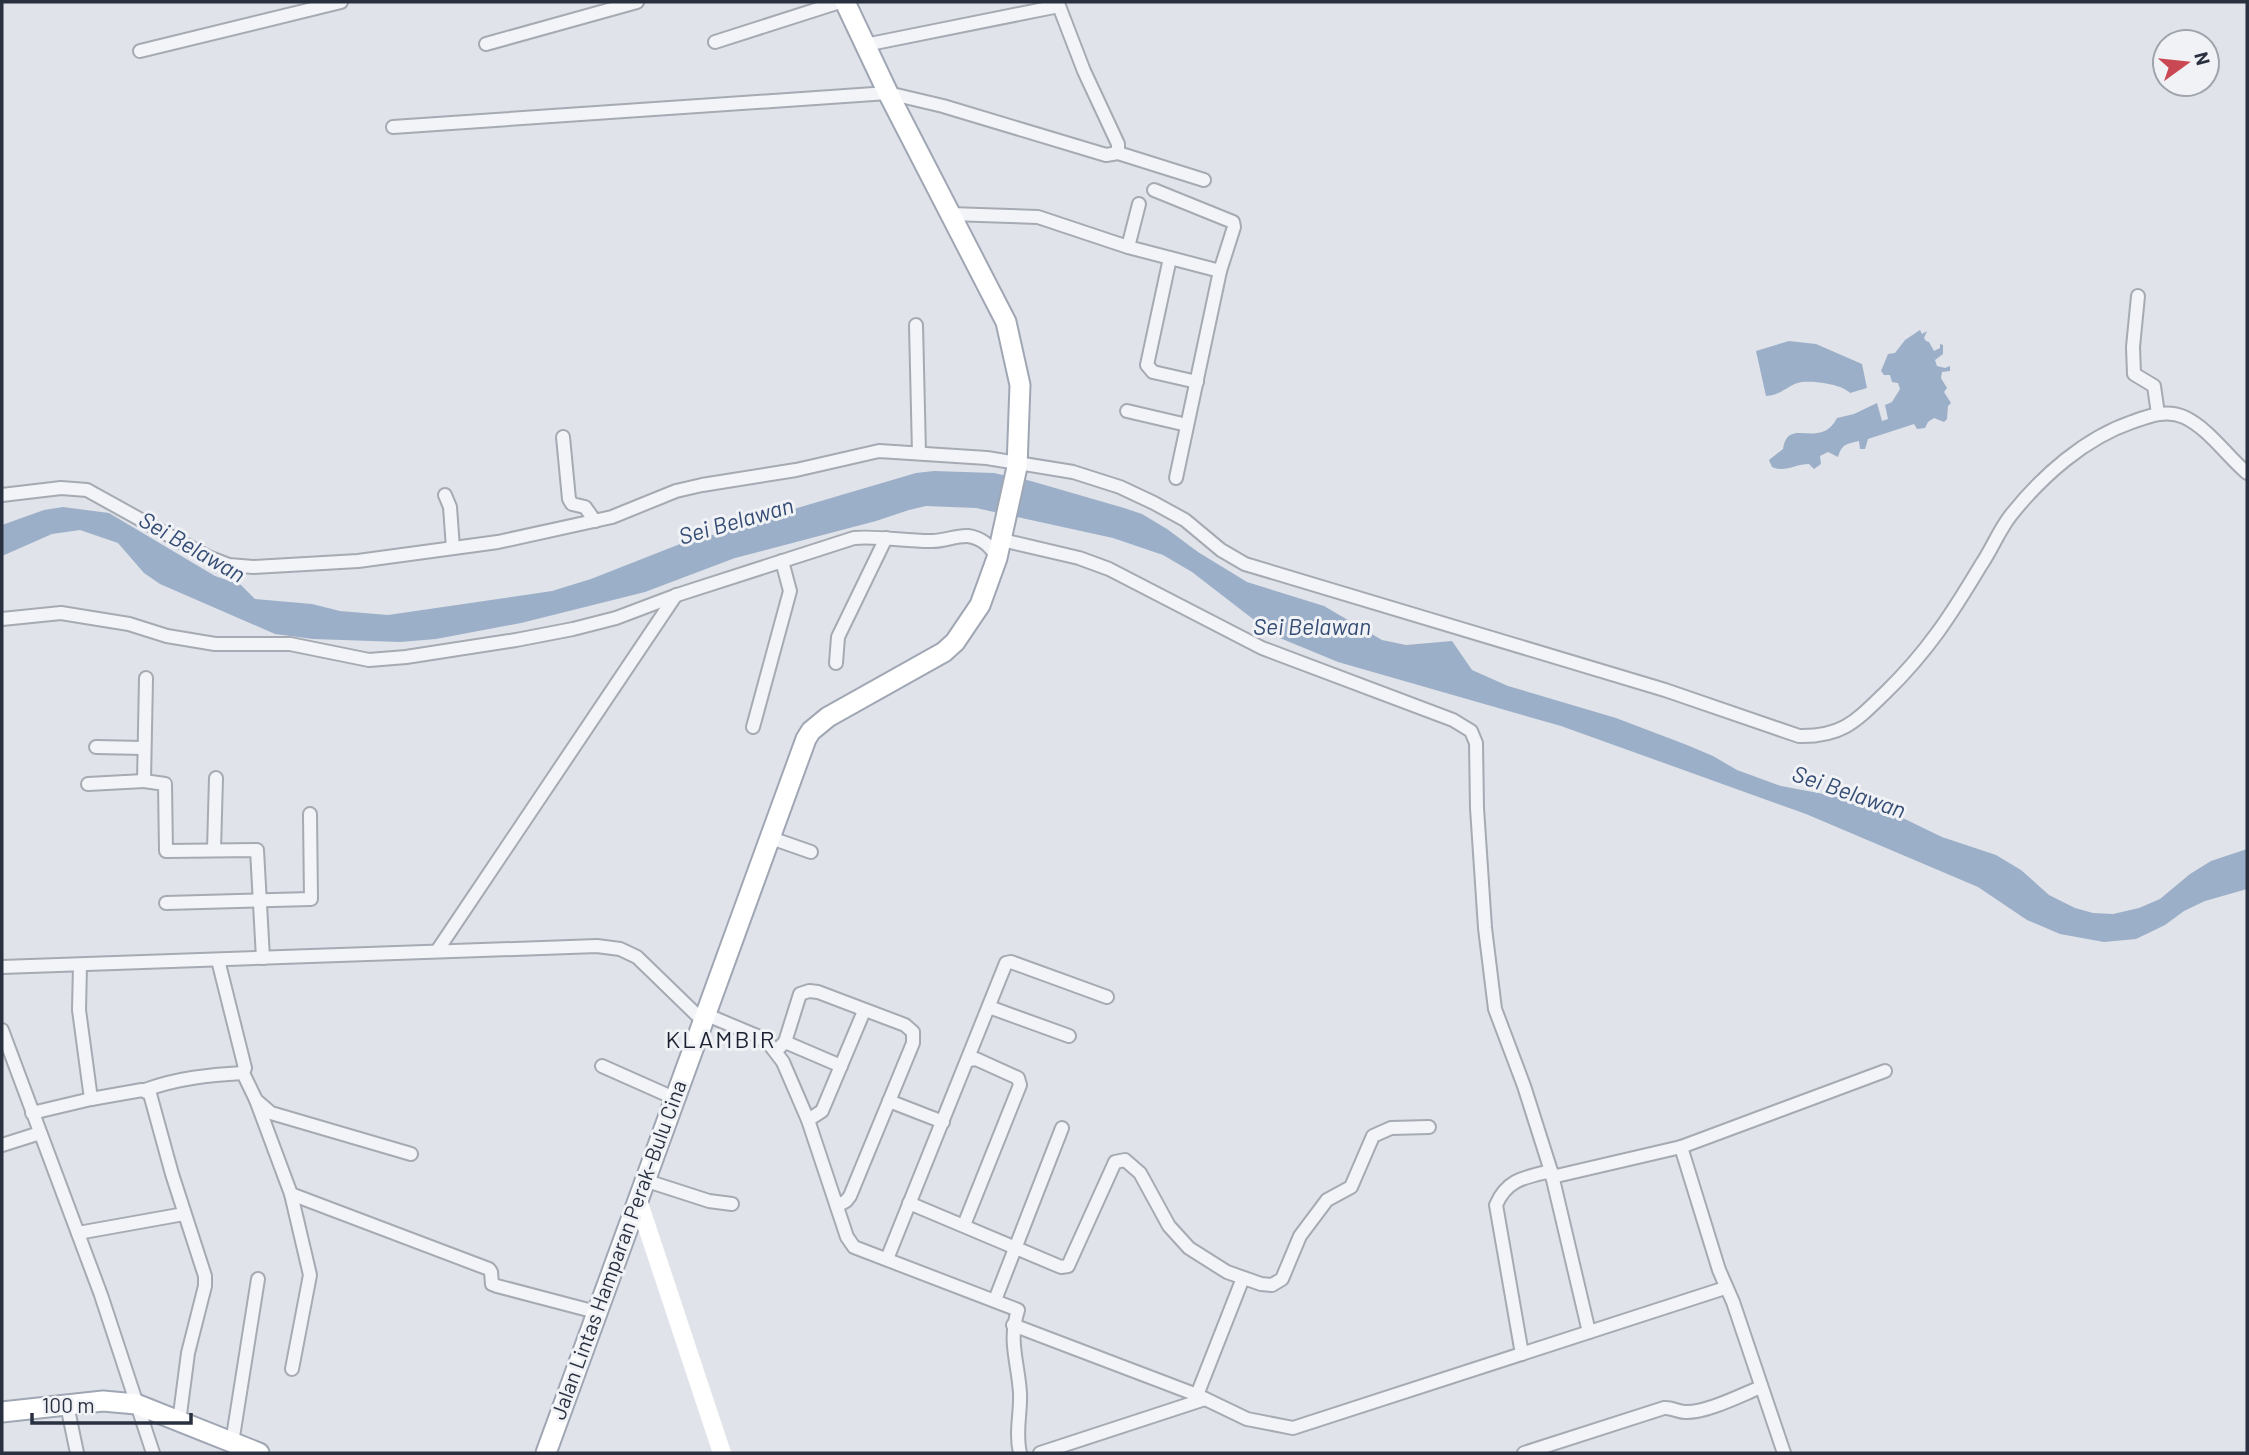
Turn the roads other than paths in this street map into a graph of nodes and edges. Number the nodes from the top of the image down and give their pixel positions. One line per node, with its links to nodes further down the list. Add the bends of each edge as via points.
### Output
1 (341, 2): 7 (street)
2 (637, 2): 5 (street)
3 (843, 2): 4 (street); 6 (main road)
4 (715, 42)
5 (486, 44)
6 (865, 45): 8 (main road); 10 (street, via 1059,5)
7 (140, 51)
8 (888, 93): 9 (street); 10 (street, via 1106,155); 14 (main road)
9 (393, 127)
10 (1118, 153): 11 (street)
11 (1204, 180)
12 (1154, 190): 17 (street, via 1233,222)
13 (1139, 204): 15 (street)
14 (950, 214): 15 (street, via 1038,217); 26 (main road, via 1006,322 1020,384)
15 (1128, 247): 16 (street)
16 (1170, 258): 17 (street); 20 (street, via 1147,365 1153,372)
17 (1220, 271): 20 (street)
18 (2138, 296): 22 (street, via 2134,374 2154,386)
19 (916, 325): 25 (street)
20 (1197, 382): 23 (street)
21 (1127, 411): 23 (street)
22 (2158, 414): 26 (street, via 2122,425 2078,449 2056,468 2012,513 1950,617 1912,667 1853,724 1808,736 1245,564 1175,514 1120,487 1073,472); 27 (street, via 2185,417)
23 (1188, 425): 28 (street)
24 (563, 437): 31 (street, via 569,499 585,507)
25 (919, 453): 26 (street); 31 (street, via 864,453 796,470 723,480 676,491)
26 (1017, 465): 33 (main road, Jalan Lintas Hamparan Perak–Bulu Cina)
27 (2247, 473)
28 (1177, 478)
29 (2, 495): 34 (street, via 61,488 87,490 208,557 241,567 358,561)
30 (445, 495): 34 (street)
31 (595, 521): 34 (street)
32 (886, 538): 33 (street, via 932,541 965,536 991,548); 35 (street, via 839,541); 38 (street, via 838,637)
33 (1001, 543): 47 (main road, Jalan Lintas Hamparan Perak–Bulu Cina, via 981,605 950,647 811,731); 83 (street, via 1079,558 1109,569 1262,648 1453,720 1471,731 1495,1009)
34 (453, 548)
35 (782, 561): 36 (street); 40 (street, via 790,591)
36 (677, 595): 37 (street, via 573,629 485,646 369,660 290,644 189,641 71,614); 52 (street)
37 (2, 619)
38 (836, 663)
39 (146, 678): 42 (street)
40 (753, 726)
41 (96, 747): 42 (street)
42 (144, 748): 44 (street)
43 (216, 778): 48 (street)
44 (144, 781): 45 (street); 48 (street, via 165,784 166,851)
45 (88, 784)
46 (310, 814): 50 (street, via 311,898)
47 (771, 838): 49 (street); 60 (main road, Jalan Lintas Hamparan Perak–Bulu Cina)
48 (214, 850): 50 (street, via 257,850)
49 (811, 852)
50 (261, 902): 51 (street); 53 (street)
51 (166, 903)
52 (437, 951): 53 (street); 60 (street, via 620,949 645,963)
53 (263, 958): 54 (street)
54 (218, 960): 55 (street); 68 (street, via 246,1068)
55 (79, 965): 56 (street); 71 (street, via 79,1010)
56 (2, 967)
57 (1107, 997): 58 (street, via 1008,962)
58 (989, 1007): 62 (street); 64 (street)
59 (864, 1011): 63 (street, via 818,992 804,992); 66 (street); 73 (street, via 913,1032)
60 (705, 1019): 63 (street); 70 (main road, Jalan Lintas Hamparan Perak–Bulu Cina)
61 (2, 1030): 74 (street)
62 (1069, 1036)
63 (780, 1046): 66 (street); 75 (street)
64 (969, 1060): 76 (street); 91 (street, via 1018,1078 1020,1085)
65 (602, 1066): 70 (street)
66 (841, 1066): 75 (street, via 822,1111)
67 (1885, 1071): 81 (street)
68 (243, 1073): 69 (street, via 201,1075); 72 (street)
69 (145, 1090): 71 (street); 90 (street, via 150,1094)
70 (674, 1098): 84 (main road, Jalan Lintas Hamparan Perak–Bulu Cina)
71 (91, 1099): 74 (street)
72 (256, 1100): 82 (street, via 283,1117); 85 (street)
73 (890, 1101): 76 (street); 89 (street, via 850,1196)
74 (32, 1113): 79 (street)
75 (808, 1120): 89 (street)
76 (943, 1122): 87 (street)
77 (1429, 1127): 95 (street, via 1391,1128 1373,1136 1351,1187 1327,1200 1308,1223 1282,1279 1272,1285)
78 (1062, 1128): 93 (street)
79 (40, 1133): 80 (street); 92 (street)
80 (2, 1145)
81 (1681, 1147): 83 (street); 97 (street)
82 (411, 1154)
83 (1551, 1174): 101 (street); 102 (street, via 1512,1182 1496,1205)
84 (644, 1180): 86 (main road, Jalan Lintas Hamparan Perak–Bulu Cina); 88 (street)
85 (291, 1194): 99 (street, via 489,1269 492,1284 497,1286); 103 (street, via 310,1275)
86 (638, 1200): 99 (main road, Jalan Lintas Hamparan Perak–Bulu Cina); 115 (street)
87 (909, 1203): 91 (street); 94 (street)
88 (732, 1204)
89 (837, 1206): 94 (street, via 854,1247)
90 (184, 1214): 92 (street); 109 (street, via 205,1281 188,1353)
91 (964, 1225): 93 (street)
92 (78, 1233): 106 (street)
93 (1017, 1248): 95 (street, via 1068,1266 1115,1163 1121,1160 1140,1173 1169,1226 1189,1248); 98 (street)
94 (887, 1259): 98 (street)
95 (1242, 1278): 105 (street)
96 (258, 1279): 110 (street)
97 (1725, 1288): 101 (street); 104 (street)
98 (995, 1300): 100 (street, via 1018,1311)
99 (596, 1312): 114 (main road, Jalan Lintas Hamparan Perak–Bulu Cina)
100 (1013, 1325): 105 (street); 116 (street)
101 (1588, 1332): 102 (street)
102 (1522, 1354): 105 (street, via 1293,1428 1247,1419)
103 (292, 1370)
104 (1761, 1387): 118 (street, via 1701,1410 1684,1413 1664,1408); 119 (street)
105 (1201, 1397): 117 (street)
106 (136, 1404): 107 (main road); 109 (main road); 112 (street)
107 (67, 1405): 108 (main road); 111 (street)
108 (2, 1412)
109 (179, 1422): 110 (main road)
110 (232, 1443): 113 (main road)
111 (77, 1453)
112 (153, 1453)
113 (259, 1453)
114 (546, 1453)
115 (722, 1453)
116 (1020, 1453)
117 (1040, 1453)
118 (1524, 1453)
119 (1784, 1453)

